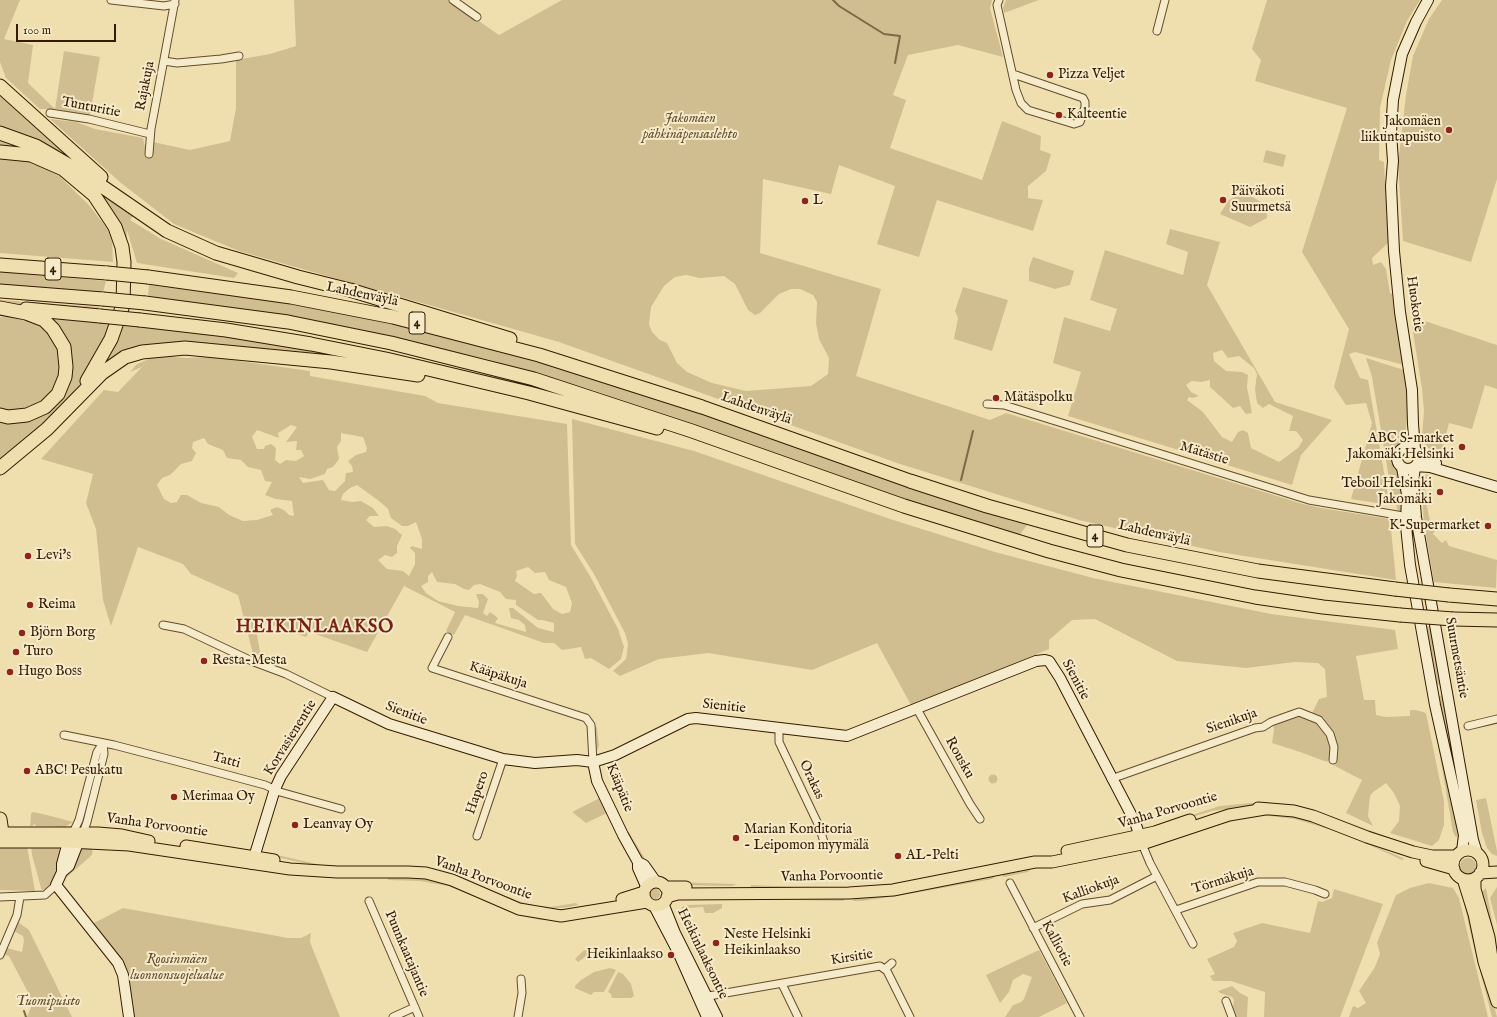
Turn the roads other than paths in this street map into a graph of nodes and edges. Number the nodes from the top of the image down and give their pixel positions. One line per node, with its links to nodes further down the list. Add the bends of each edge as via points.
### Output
1 (111, 0): 6 (street, via 164,6)
2 (453, 0): 7 (street)
3 (999, 0): 11 (street, via 997,5)
4 (1165, 0): 8 (street)
5 (1428, 0): 27 (street, Huokotie, via 1402,54 1395,87 1387,158 1397,286 1412,390)
6 (175, 2): 10 (street, Rajakuja)
7 (477, 17)
8 (1156, 31)
9 (239, 56): 10 (street, via 185,63)
10 (164, 61): 15 (street, Rajakuja)
11 (1013, 74): 11 (street, via 1017,95 1028,110 1074,124 1080,122 1086,102 1078,95)
12 (0, 86): 18 (highway)
13 (50, 113): 15 (street, Tunturitie, via 89,119)
14 (0, 132): 18 (highway, via 57,157)
15 (150, 134): 17 (street, Rajakuja)
16 (0, 152): 25 (highway, via 31,155 63,169 79,180 108,214 122,247 124,288 118,320 98,363)
17 (149, 154)
18 (144, 216): 22 (highway, via 166,231 216,253 298,278 350,290 548,350)
19 (0, 265): 22 (highway, Lahdenväylä / 4, bridge, via 148,276 291,297 393,317)
20 (0, 291): 28 (highway, 4, bridge, via 145,303 288,322 391,343 534,379)
21 (0, 308): 23 (highway, bridge, via 226,330 386,359); 26 (highway, via 26,313 44,320 53,328 66,356 60,390 45,407 36,413 23,416)
22 (607, 375): 37 (highway, Lahdenväylä / 4, bridge, via 910,481 987,506 1127,545 1196,560 1329,582)
23 (529, 393): 25 (highway, via 331,362 185,348 150,350 125,357 102,373); 28 (highway)
24 (987, 404): 36 (street, Mätästie, via 1004,405 1309,500)
25 (66, 412): 32 (highway)
26 (0, 415)
27 (1413, 424): 29 (street, Huokotie); 30 (street, Huokotie)
28 (731, 445): 38 (highway, 4, bridge, via 904,506 1049,551 1121,570 1255,597 1323,607 1453,619)
29 (1403, 448): 30 (street, via 1409,447); 33 (street, via 1396,456)
30 (1417, 452): 31 (street); 34 (street, via 1429,461)
31 (1415, 466): 33 (street); 35 (street, via 1430,467); 36 (street, Suurmetsäntie)
32 (0, 468)
33 (1402, 468): 36 (street, Suurmetsäntie)
34 (1497, 481)
35 (1497, 488)
36 (1412, 517): 63 (street, Suurmetsäntie, via 1410,565 1434,705 1464,835); 64 (street, Suurmetsäntie, via 1470,828 1474,847)
37 (1497, 599)
38 (1497, 620)
39 (163, 625): 41 (street, Sienitie, via 184,628)
40 (448, 637): 44 (street, Kääpäkuja, via 432,668)
41 (333, 697): 49 (street, Sienitie, via 389,724); 53 (street, Korvasienentie, via 281,776)
42 (917, 708): 46 (street, Sienitie, via 847,736); 52 (street, Sienitie, via 1036,661 1049,661); 55 (street, Rousku)
43 (1497, 719): 45 (street)
44 (589, 721): 51 (street, Kääpätie)
45 (1468, 726)
46 (779, 728): 51 (street, Sienitie, via 703,718 688,719 615,755); 62 (street, Orakas, via 779,742 819,826)
47 (64, 735): 48 (street, Tatti)
48 (103, 743): 53 (street, Tatti, via 266,785); 60 (street, via 97,752); 60 (street, via 104,754)
49 (503, 759): 51 (street, Sienitie, via 535,763 577,760); 58 (street, Hapero)
50 (1333, 760): 52 (street, Sienikuja, via 1334,747 1330,734 1319,720 1299,712 1263,727)
51 (593, 762): 74 (street, Kääpätie, via 597,780 623,835 638,862 644,865)
52 (1111, 779): 61 (street, Sienitie, via 1135,822)
53 (275, 790): 54 (street, Tatti); 65 (street, Korvasienentie)
54 (341, 809)
55 (980, 818)
56 (0, 819): 57 (highway)
57 (1, 836): 60 (main road, Vanha Porvoontie)
58 (477, 836)
59 (1367, 837): 61 (main road, Vanha Porvoontie, via 1294,811 1251,807 1224,810 1155,832); 63 (main road, Vanha Porvoontie, via 1432,856); 67 (main road, Vanha Porvoontie, via 1383,848)
60 (76, 838): 65 (main road, Vanha Porvoontie); 73 (street, via 62,864 62,872)
61 (1141, 840): 70 (street); 74 (main road, Vanha Porvoontie, via 1052,862 1034,862 876,892 772,893 758,890)
62 (824, 842)
63 (1459, 854): 64 (main road, via 1468,850); 67 (main road)
64 (1480, 856): 66 (main road, via 1486,863); 69 (main road, via 1483,865)
65 (253, 860): 74 (main road, Vanha Porvoontie, via 307,870 426,874 452,880 519,909 561,916 634,903)
66 (1497, 866)
67 (1454, 869): 71 (main road)
68 (1497, 872): 69 (main road)
69 (1478, 875): 71 (main road); 89 (main road, via 1475,889 1489,937)
70 (1157, 876): 79 (street); 80 (street, Kalliokuja, via 1110,900 1082,904)
71 (1463, 879): 89 (main road)
72 (1010, 883): 80 (street, Kalliotie)
73 (56, 884): 77 (street, via 45,895); 91 (street, via 118,963 123,974)
74 (655, 894): 87 (street, Heikinlaaksontie, via 676,933)
75 (1325, 894): 79 (street, Törmäkuja, via 1285,882 1258,882)
76 (0, 897): 77 (street)
77 (20, 898): 82 (street, via 17,915)
78 (370, 901): 90 (street, Puunkaatajantie)
79 (1176, 910): 81 (street)
80 (1033, 928): 99 (street, Kalliotie)
81 (1193, 944)
82 (0, 953)
83 (892, 963): 84 (street)
84 (885, 968): 86 (street, Kirsitie, via 878,966); 98 (street, Kirsitie)
85 (521, 979): 94 (street, via 522,993)
86 (782, 984): 87 (street, Kirsitie); 97 (street)
87 (703, 997): 95 (street, Heikinlaaksontie); 96 (street, Heikinlaaksontie)
88 (1226, 1000): 100 (street)
89 (1497, 1001)
90 (415, 1007): 92 (street); 93 (street, Puunkaatajantie)
91 (130, 1017)
92 (393, 1017)
93 (419, 1017)
94 (518, 1017)
95 (707, 1017)
96 (717, 1017)
97 (798, 1017)
98 (910, 1017)
99 (1080, 1017)
100 (1232, 1017)

